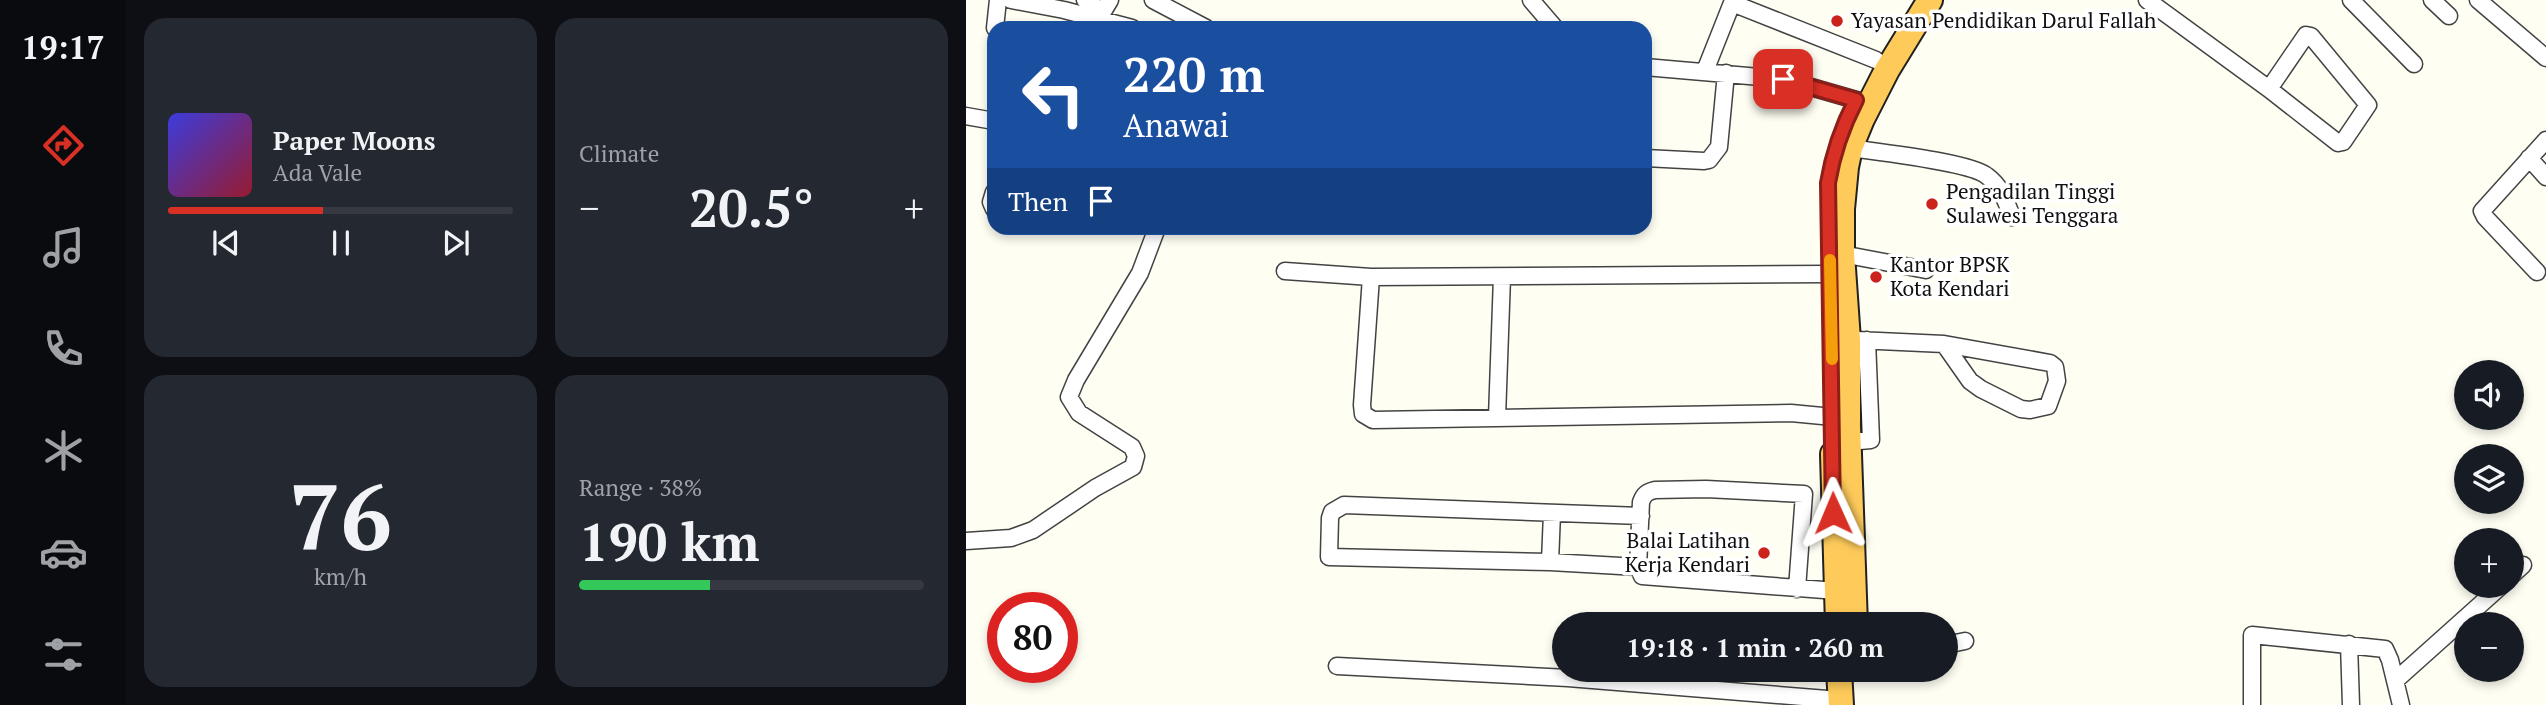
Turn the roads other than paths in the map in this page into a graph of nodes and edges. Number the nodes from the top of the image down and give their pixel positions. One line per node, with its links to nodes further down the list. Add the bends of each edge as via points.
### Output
1 (998, 0): 14 (street)
2 (1011, 0): 12 (street, via 1064,10)
3 (1085, 0): 12 (street)
4 (1153, 0): 16 (street)
5 (1531, 0): 17 (street)
6 (1930, 0): 18 (highway)
7 (2147, 0): 25 (street)
8 (2351, 0): 21 (street)
9 (2432, 0): 13 (street)
10 (2478, 0): 19 (street)
11 (1733, 1): 20 (street); 23 (street)
12 (1104, 11): 15 (street)
13 (2449, 16)
14 (996, 21)
15 (1120, 21)
16 (1193, 21)
17 (1549, 21)
18 (1905, 23): 20 (highway); 26 (highway)
19 (2546, 58)
20 (1876, 60): 26 (highway)
21 (2414, 64)
22 (1652, 67): 23 (street)
23 (1705, 71): 24 (street)
24 (1726, 73): 26 (street, via 1783,79); 31 (street, via 1715,155 1704,161)
25 (2269, 89): 25 (street, via 2307,35 2368,106 2338,143)
26 (1863, 102): 30 (highway); 36 (highway, via 1841,130 1828,183)
27 (966, 116): 28 (street)
28 (987, 120)
29 (2546, 140): 32 (street)
30 (1850, 148): 34 (street, via 1963,166 1986,174 2002,192); 36 (highway)
31 (1652, 158)
32 (2529, 158): 33 (street); 39 (street, via 2483,208 2483,214)
33 (2546, 177)
34 (2012, 217)
35 (1154, 235): 48 (street, via 1140,273 1069,397 1079,413 1132,447 1136,456 1133,467 1033,530 1011,538)
36 (1836, 264): 37 (street); 41 (street); 42 (highway); 45 (highway)
37 (1926, 270)
38 (1285, 271): 40 (street)
39 (2537, 272)
40 (1371, 277): 41 (street); 44 (street, via 1363,414 1373,420)
41 (1502, 278): 44 (street)
42 (1857, 340): 43 (street); 55 (highway, via 1848,442)
43 (1944, 344): 43 (street, via 2050,363 2057,381 2048,406 2021,409 1981,389)
44 (1497, 417): 45 (street, via 1791,413)
45 (1833, 417): 52 (highway)
46 (1552, 513): 47 (street); 49 (street); 49 (street, via 1343,505 1330,518 1329,557)
47 (1641, 516): 50 (street); 51 (street, via 1644,496 1655,490 1804,494)
48 (966, 541)
49 (1550, 562): 50 (street)
50 (1638, 567): 51 (street, via 1639,574 1646,577)
51 (1797, 589): 52 (street)
52 (1837, 590): 54 (highway)
53 (2488, 598): 61 (street)
54 (1838, 612)
55 (1855, 612)
56 (1965, 640): 57 (street)
57 (1958, 642)
58 (2349, 644): 61 (street, via 2385,649); 66 (street, via 2252,635); 67 (street)
59 (1337, 666): 60 (street)
60 (1552, 673)
61 (2396, 680): 68 (street)
62 (1645, 682): 65 (street)
63 (1842, 682): 65 (highway)
64 (1853, 682): 65 (highway)
65 (1846, 703)
66 (2252, 705)
67 (2351, 705)
68 (2401, 705)

